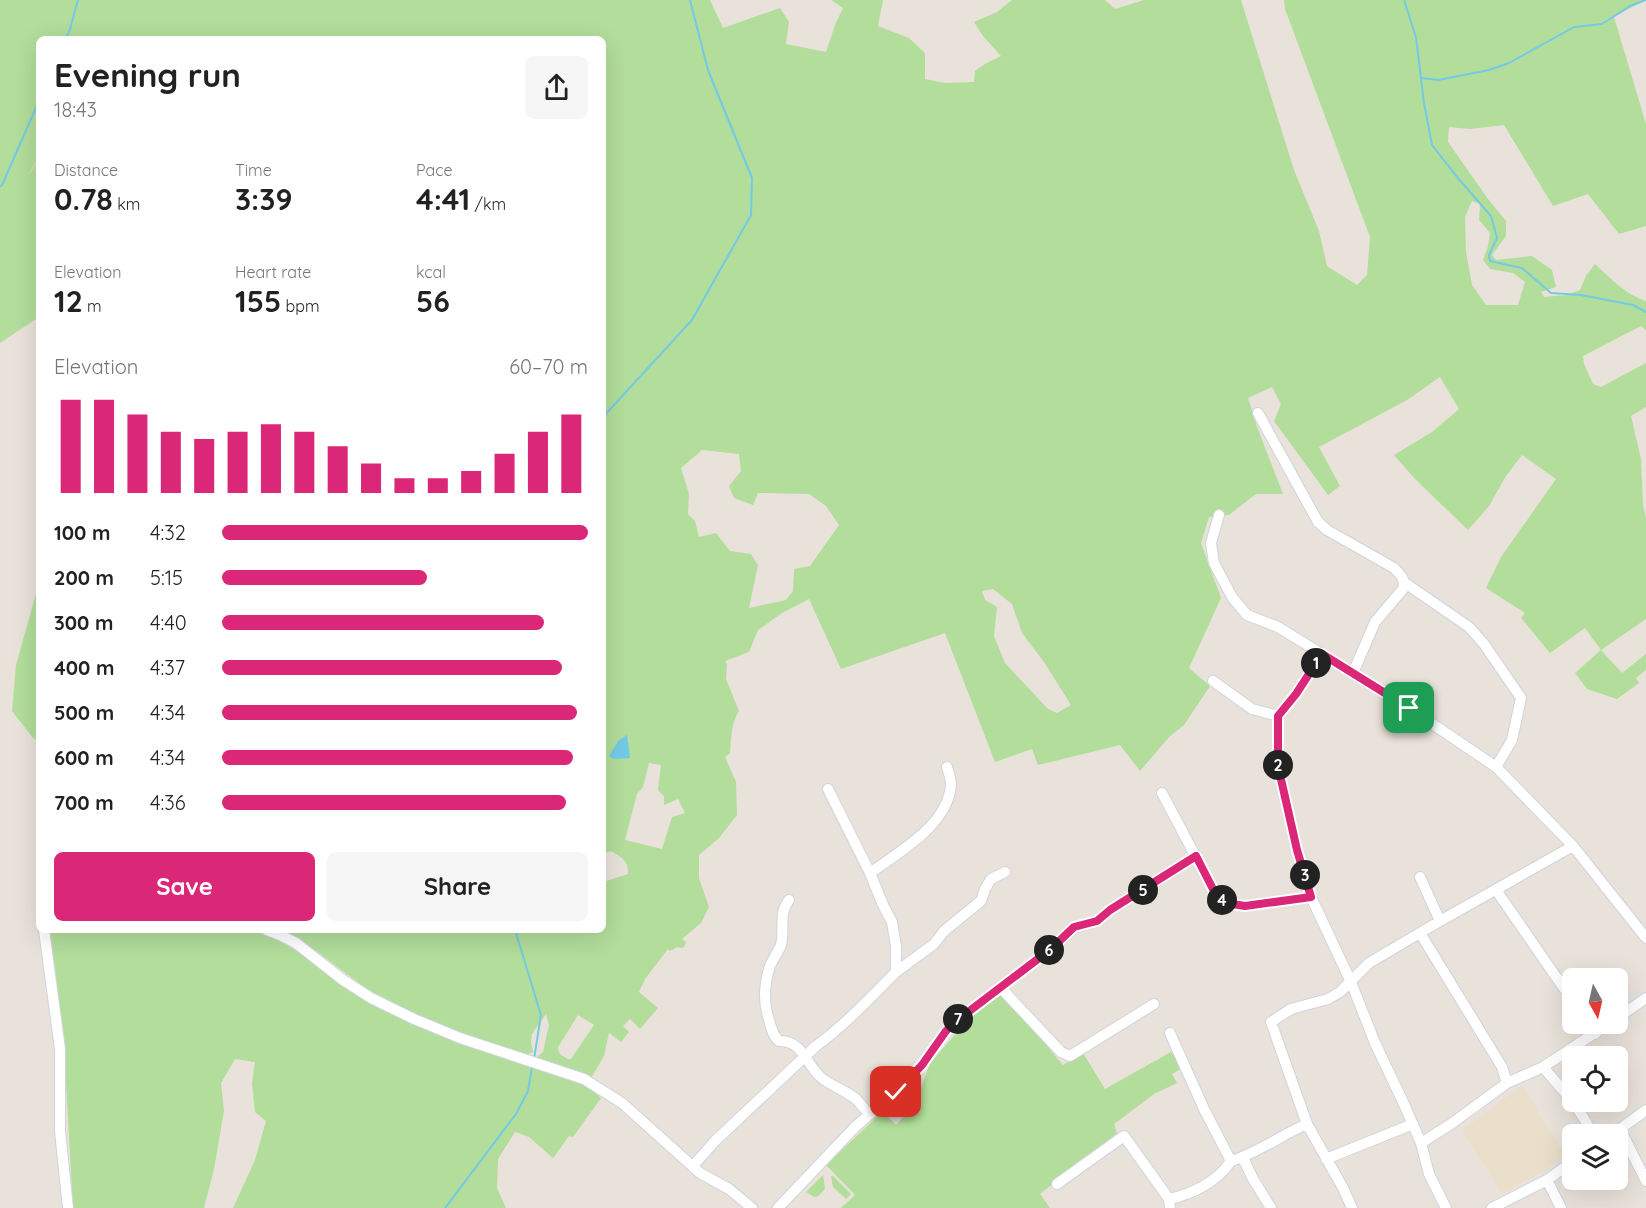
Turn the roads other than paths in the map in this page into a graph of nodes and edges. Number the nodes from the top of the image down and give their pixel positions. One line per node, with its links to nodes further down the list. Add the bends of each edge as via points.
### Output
1 (1258, 412): 3 (street, via 1318,522 1394,568)
2 (1219, 515): 4 (street, via 1211,543 1214,563 1232,597 1247,615 1278,627)
3 (1405, 583): 5 (street, via 1375,622); 9 (street, via 1469,627 1521,698 1512,740)
4 (1322, 654): 5 (street); 7 (street)
5 (1353, 673): 9 (street)
6 (1214, 681): 7 (street, via 1252,709)
7 (1278, 716): 18 (street, via 1278,766)
8 (947, 767): 15 (street, via 951,783 948,800 936,820)
9 (1496, 767): 12 (street)
10 (828, 789): 15 (street)
11 (1162, 793): 13 (street)
12 (1573, 846): 17 (street); 24 (street)
13 (1196, 856): 18 (street, via 1216,895 1226,903 1245,906); 28 (street, via 1097,921 1074,927)
14 (1005, 872): 25 (street, via 992,879 981,902)
15 (870, 873): 25 (street, via 892,922)
16 (1420, 878): 20 (street)
17 (1496, 890): 20 (street); 27 (street)
18 (1311, 897): 26 (street)
19 (789, 900): 34 (street, via 764,1002 775,1038 789,1042)
20 (1440, 921): 23 (street)
21 (44, 933): 54 (street, via 60,1049 60,1131)
22 (275, 933): 48 (street, via 296,943 371,999 460,1038 585,1079 621,1103)
23 (1420, 933): 26 (street, via 1369,963); 36 (street)
24 (1646, 938)
25 (896, 972): 34 (street)
26 (1351, 982): 39 (street, via 1328,999 1291,1009 1271,1022); 40 (street, via 1374,1043)
27 (1562, 986)
28 (1000, 987): 30 (street, via 1061,1052 1070,1056); 38 (street, via 955,1022 922,1065)
29 (1646, 998): 31 (street)
30 (1155, 1004)
31 (1628, 1010)
32 (1170, 1033): 47 (street)
33 (1595, 1034): 35 (street)
34 (805, 1055): 38 (street, via 822,1078); 48 (street)
35 (1543, 1066): 36 (street); 41 (street)
36 (1508, 1083): 43 (street)
37 (1646, 1110): 42 (street)
38 (869, 1113): 56 (street)
39 (1307, 1124): 45 (street); 46 (street)
40 (1413, 1124): 43 (street); 46 (street)
41 (1587, 1124)
42 (1627, 1124)
43 (1421, 1143): 59 (street, via 1429,1174)
44 (1628, 1152): 51 (street)
45 (1243, 1158): 47 (street); 57 (street)
46 (1326, 1159): 58 (street)
47 (1231, 1161): 53 (street, via 1211,1181)
48 (693, 1166): 55 (street)
49 (1562, 1169): 50 (street)
50 (1547, 1180): 60 (street); 61 (street)
51 (1646, 1181)
52 (1057, 1184): 53 (street, via 1124,1136)
53 (1169, 1203)
54 (68, 1208)
55 (752, 1208)
56 (778, 1208)
57 (1271, 1208)
58 (1352, 1208)
59 (1446, 1208)
60 (1492, 1208)
61 (1561, 1208)

